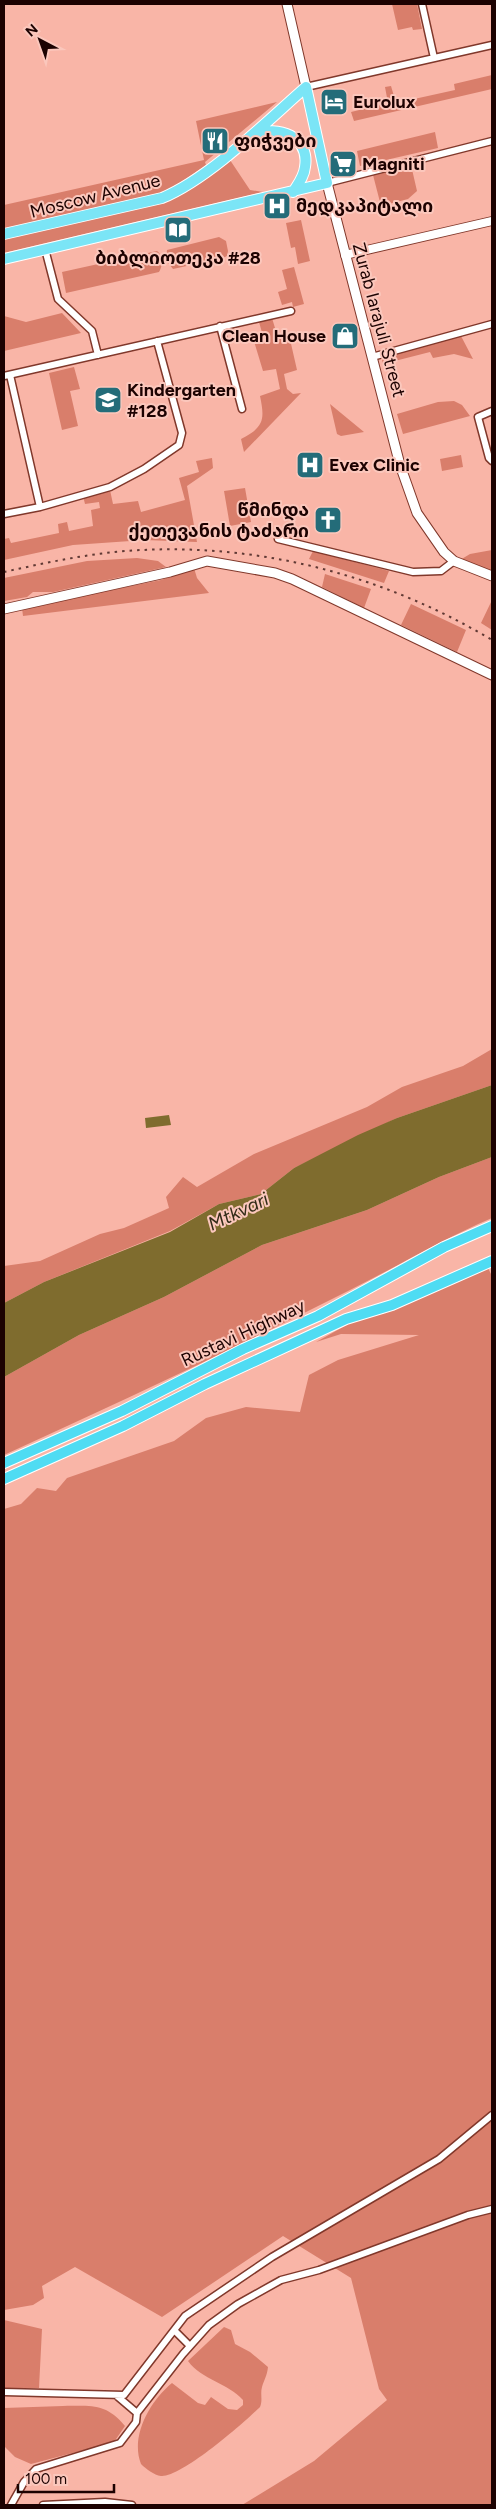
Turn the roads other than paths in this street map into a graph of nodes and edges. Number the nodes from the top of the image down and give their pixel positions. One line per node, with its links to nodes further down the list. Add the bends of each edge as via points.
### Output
1 (287, 4): 5 (main road, Zurab Iarajuli Street)
2 (422, 4): 4 (street)
3 (492, 44): 4 (street)
4 (434, 58): 5 (street)
5 (306, 87): 6 (main road, Moscow Avenue); 8 (main road, Zurab Iarajuli Street)
6 (247, 139): 9 (main road, via 272,130 287,133 296,140 303,149 306,165); 11 (main road, Moscow Avenue, via 175,193)
7 (492, 141): 8 (street)
8 (327, 183): 9 (main road); 13 (main road, Zurab Iarajuli Street)
9 (293, 192): 12 (main road)
10 (492, 221): 13 (street)
11 (4, 234)
12 (45, 250): 14 (main road); 19 (street, via 58,299 92,331)
13 (345, 255): 20 (main road, Zurab Iarajuli Street)
14 (4, 260)
15 (291, 311): 17 (street)
16 (492, 324): 20 (street)
17 (220, 326): 18 (street); 22 (street)
18 (157, 341): 19 (street); 25 (street, via 182,441 144,469 115,485)
19 (98, 355): 21 (street)
20 (372, 357): 28 (main road, Zurab Iarajuli Street, via 408,491 433,538)
21 (7, 376): 25 (street)
22 (242, 409)
23 (492, 411): 24 (street, via 478,417)
24 (492, 461)
25 (40, 507): 26 (street)
26 (4, 514)
27 (278, 539): 28 (street, via 413,572 442,571)
28 (454, 561): 29 (main road, Zurab Iarajuli Street)
29 (492, 576)
30 (4, 609): 31 (main road, via 215,561 292,579)
31 (492, 675)
32 (492, 1226): 34 (highway, Rustavi Highway, via 444,1247 318,1316)
33 (492, 1261): 35 (highway, Rustavi Highway, via 392,1305 346,1319)
34 (4, 1464)
35 (4, 1479)
36 (492, 2115): 38 (street, via 439,2159 272,2257 185,2316)
37 (492, 2209): 39 (street, via 319,2270 281,2280 209,2325)
38 (175, 2331): 39 (street); 41 (street, via 141,2376 124,2395)
39 (190, 2346): 42 (street)
40 (4, 2392): 41 (street)
41 (117, 2396): 42 (street)
42 (137, 2413): 43 (street, via 136,2422 120,2444 36,2469)
43 (11, 2505)
44 (43, 2505): 45 (street, via 105,2502)
45 (132, 2505)

